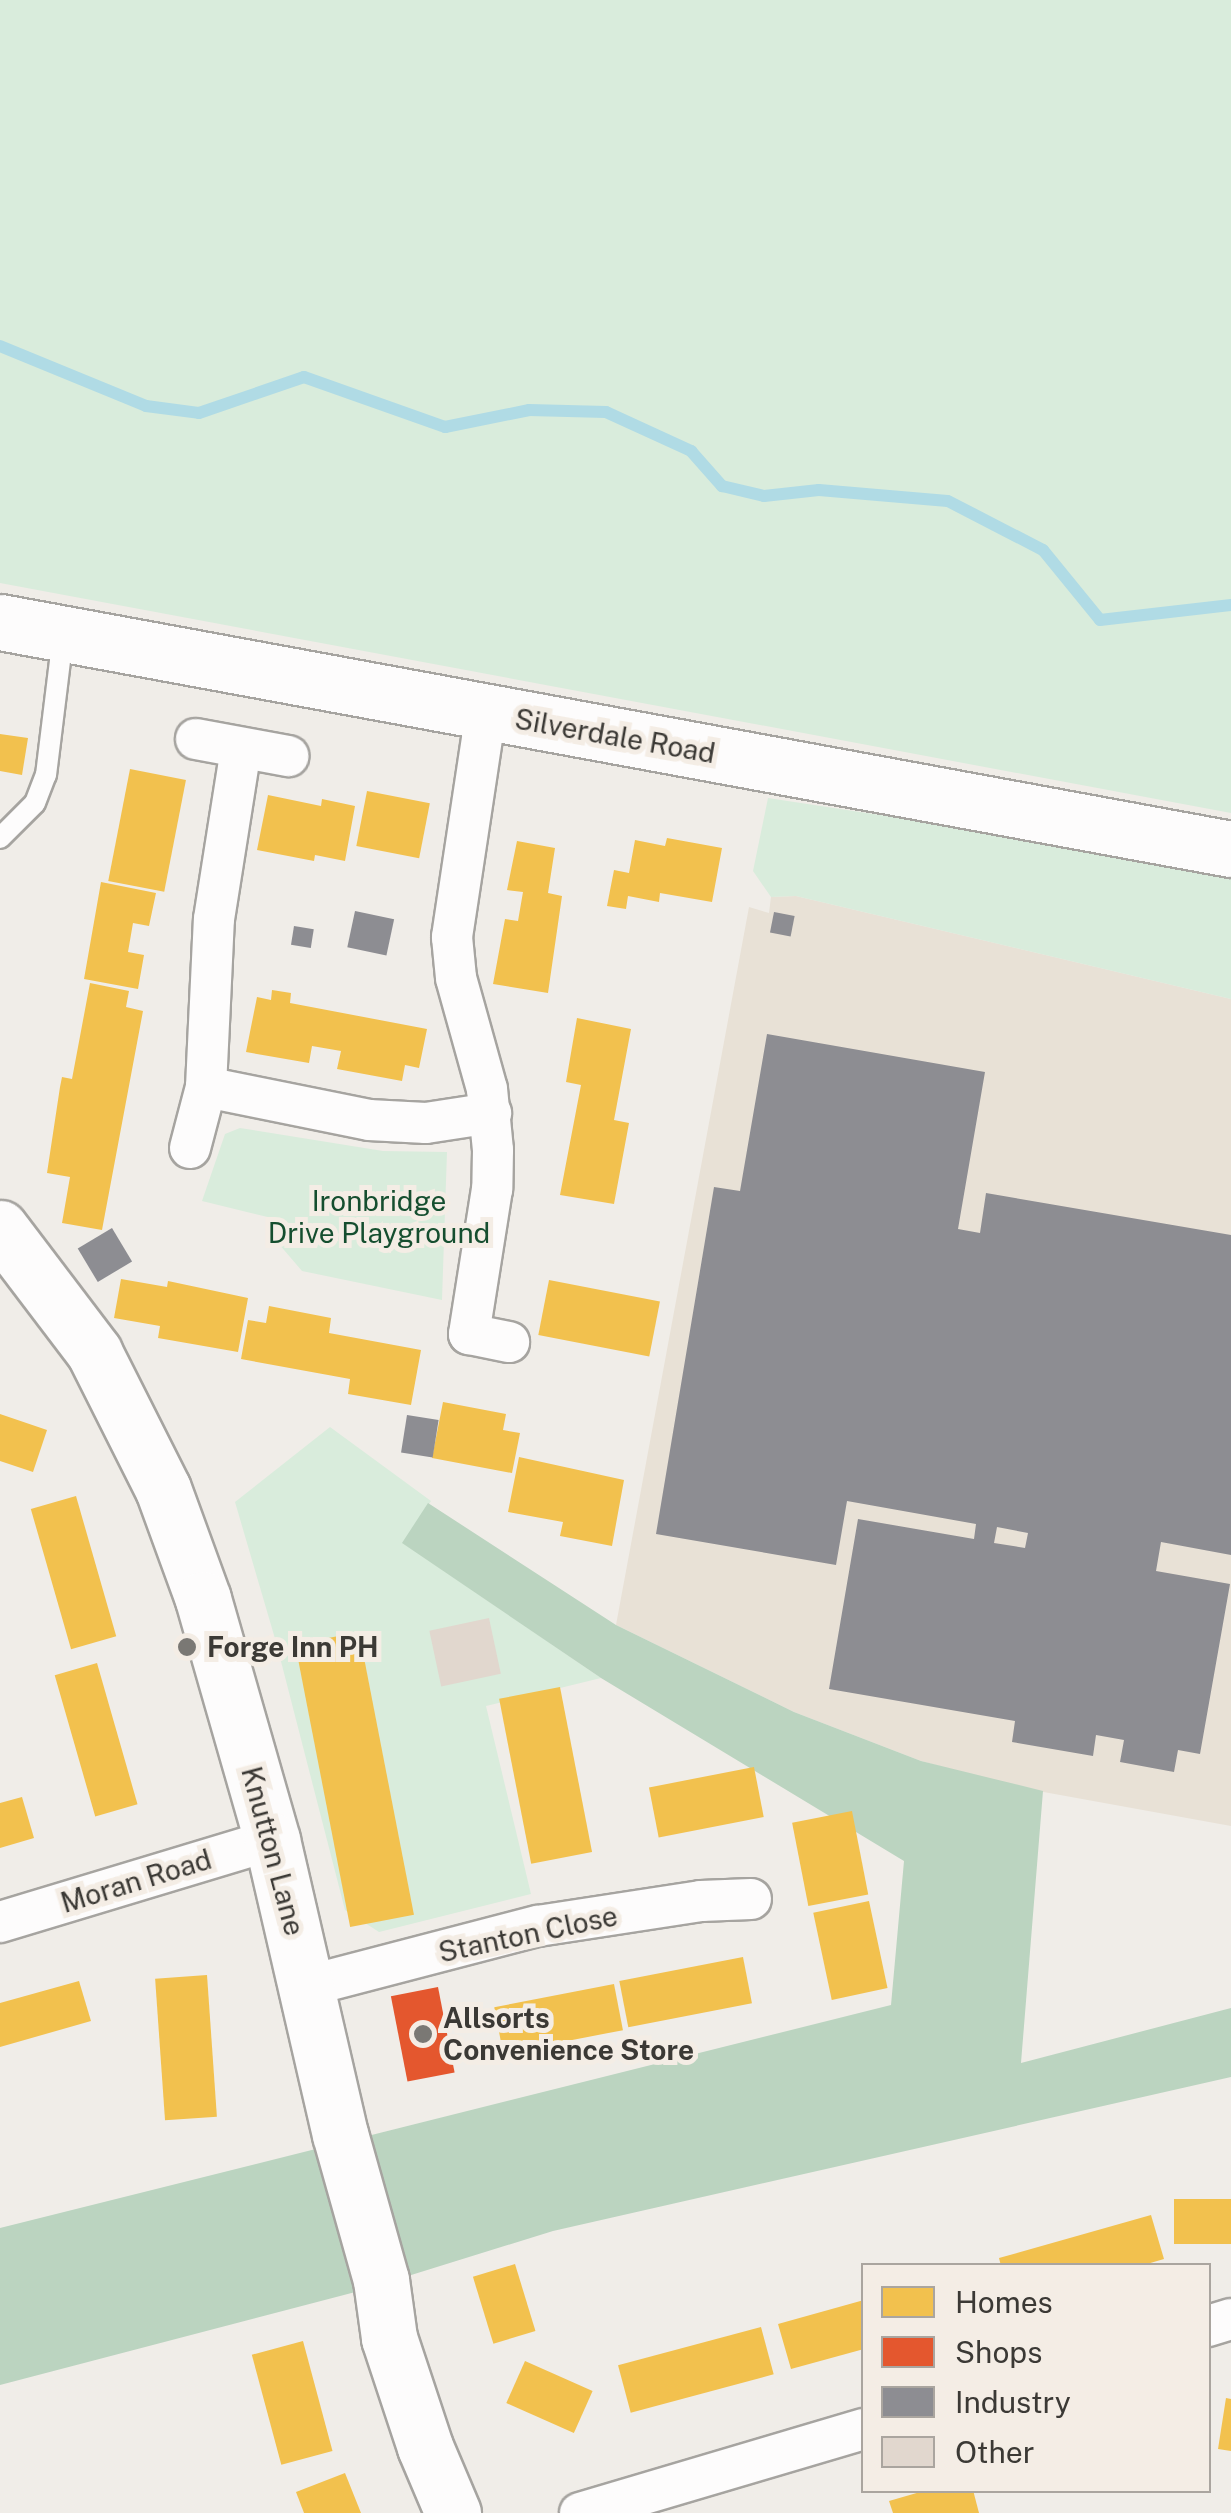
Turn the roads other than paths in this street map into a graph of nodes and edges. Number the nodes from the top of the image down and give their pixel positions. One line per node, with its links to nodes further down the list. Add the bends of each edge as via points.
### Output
1 (0, 622): 2 (main road, Silverdale Road)
2 (63, 634): 3 (main road, Silverdale Road); 7 (lane, via 46,774 36,803)
3 (486, 712): 8 (main road, Silverdale Road); 10 (street, via 452,937)
4 (196, 738): 5 (street)
5 (241, 748): 6 (street); 9 (street, via 214,919)
6 (288, 756)
7 (0, 838)
8 (1231, 849)
9 (206, 1087): 10 (street, via 368,1120 426,1123); 11 (street)
10 (490, 1113): 13 (street, via 492,1189 469,1334)
11 (190, 1148)
12 (1, 1231): 14 (main road, Knutton Lane, via 94,1352 164,1489)
13 (510, 1342)
14 (272, 1840): 16 (street, Moran Road); 17 (main road, Knutton Lane)
15 (751, 1899): 17 (street, Stanton Close, via 538,1926)
16 (0, 1922)
17 (307, 1986): 19 (main road, Knutton Lane, via 390,2338)
18 (861, 2429): 20 (street)
19 (453, 2513)
20 (580, 2513)

